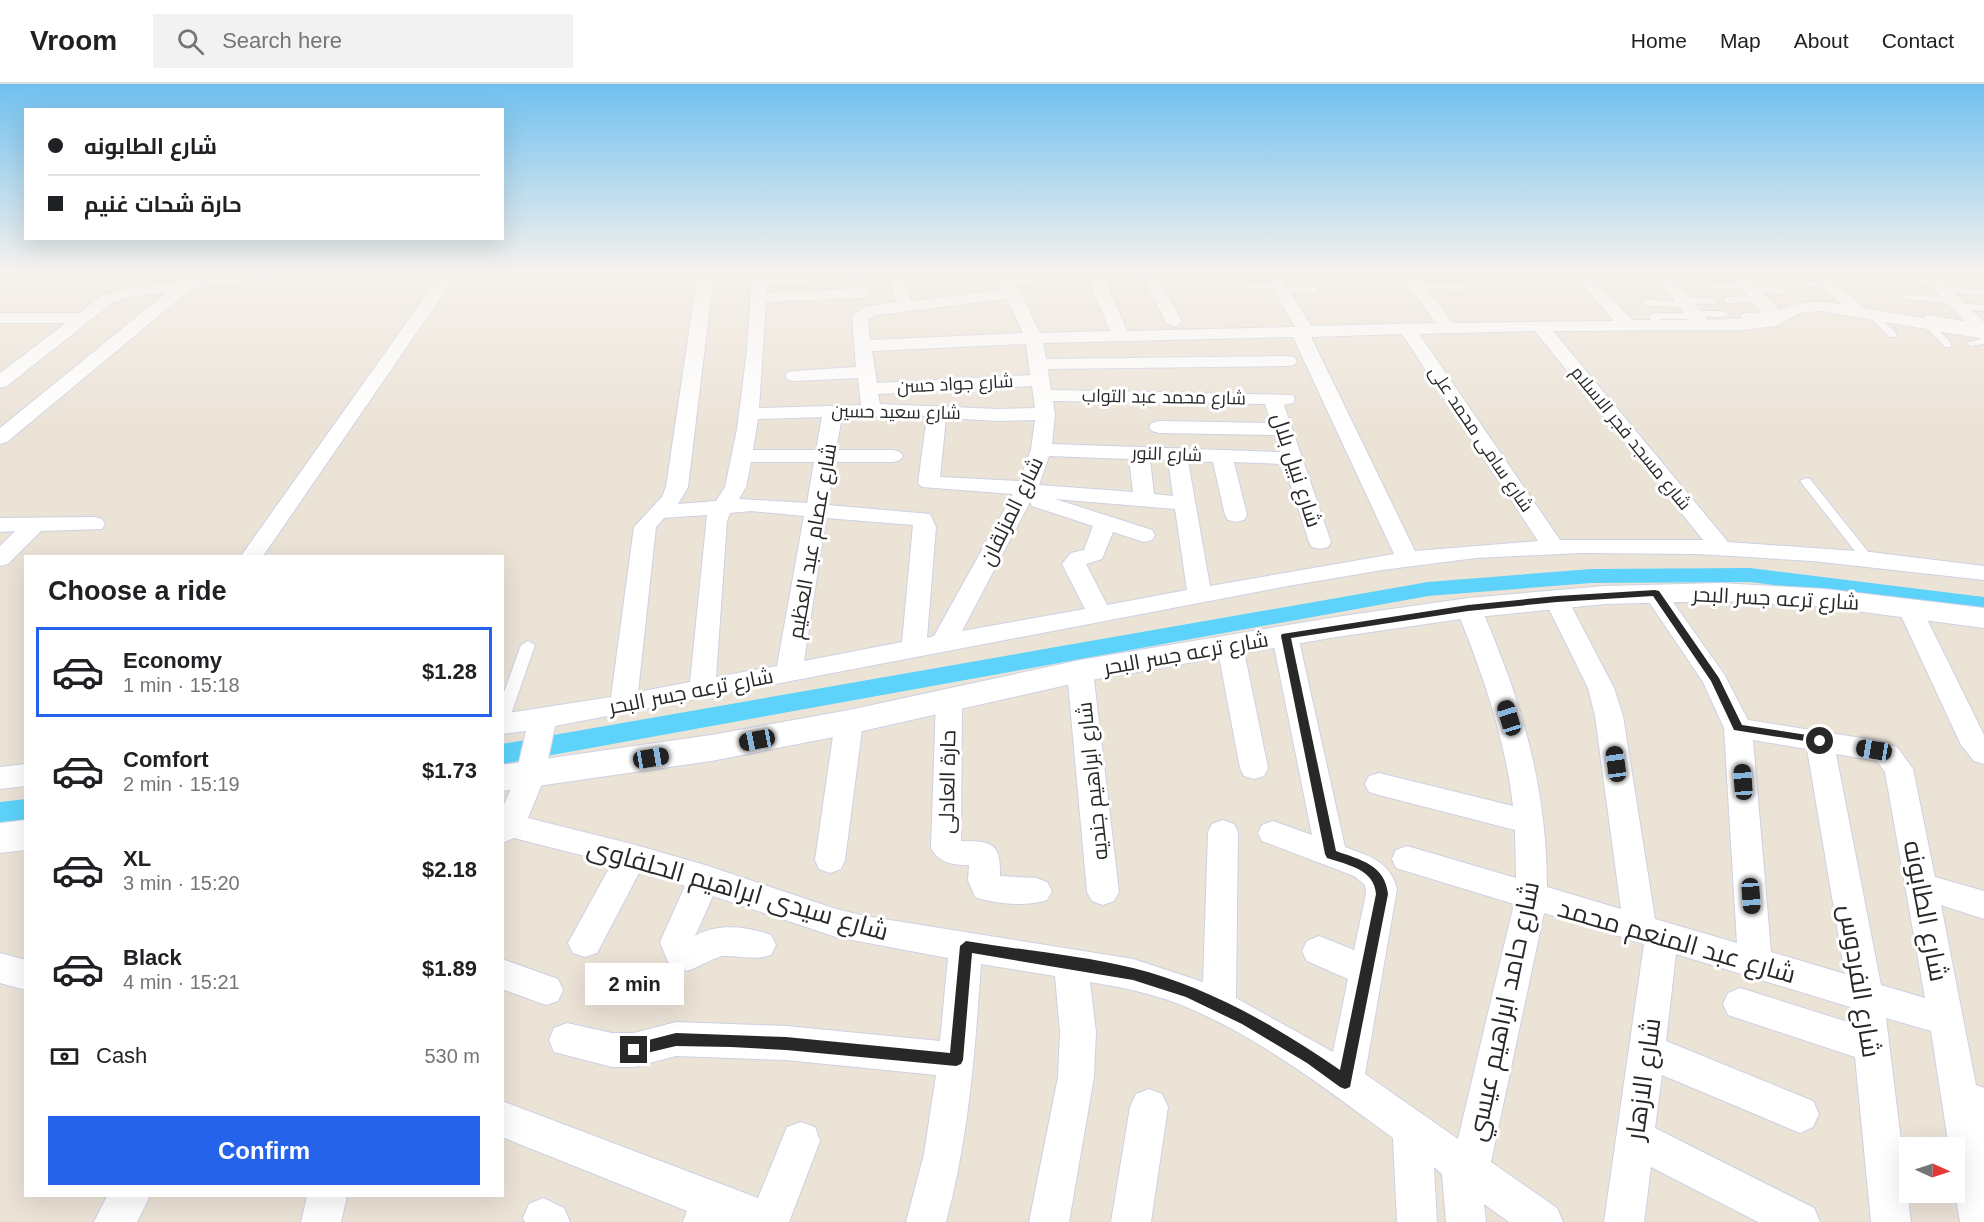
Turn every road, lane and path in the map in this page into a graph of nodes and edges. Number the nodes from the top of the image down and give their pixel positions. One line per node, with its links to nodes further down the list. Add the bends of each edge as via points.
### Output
1 (72, 324): 28 (street)
2 (138, 324): 40 (street)
3 (414, 324): 65 (street)
4 (699, 324): 55 (street, via 677,487 670,504)
5 (756, 324): 37 (street)
6 (860, 324): 25 (street)
7 (1027, 324): 23 (street, شارع المزلقان)
8 (1116, 324): 22 (street)
9 (1299, 324): 19 (street)
10 (1445, 324): 17 (street)
11 (1661, 324): 15 (street)
12 (1879, 324): 20 (lane)
13 (1931, 324): 24 (lane)
14 (1940, 324): 21 (street)
15 (1628, 325): 16 (street)
16 (1540, 327): 17 (street); 64 (street, شارع مسجد فجر الاسلام)
17 (1449, 329): 18 (street)
18 (1408, 330): 19 (street); 63 (street, شارع سامى محمد على)
19 (1304, 333): 22 (street); 67 (street)
20 (1893, 335)
21 (1981, 335)
22 (1121, 336): 23 (street)
23 (1034, 338): 25 (street); 31 (street, شارع المزلقان)
24 (1948, 345)
25 (864, 346): 30 (street)
26 (1288, 361): 27 (street)
27 (1150, 362): 31 (street); 32 (street)
28 (4, 376)
29 (794, 376): 30 (street, شارع جواد حسن)
30 (868, 380): 31 (street, شارع جواد حسن); 34 (street)
31 (1041, 388): 32 (street, شارع محمد عبد التواب); 36 (street, شارع سعيد حسين, via 998,415); 41 (street, شارع المزلقان)
32 (1155, 397): 33 (street, شارع محمد عبد التواب); 38 (street)
33 (1279, 399): 39 (street, شارع نبيل بلال)
34 (871, 409): 35 (street, شارع سعيد حسين); 36 (street, شارع سعيد حسين)
35 (833, 411): 37 (street, شارع سعيد حسين); 44 (street, شارع عصام عبد العظيم)
36 (938, 412): 50 (street, via 929,483)
37 (748, 414): 45 (street)
38 (1159, 427): 39 (street); 43 (street)
39 (1283, 429): 48 (street, شارع نبيل بلال)
40 (0, 438)
41 (1041, 450): 42 (street, شارع النور); 50 (street, شارع المزلقان)
42 (1139, 453): 43 (street, شارع النور); 51 (street)
43 (1170, 454): 47 (street, شارع النور); 52 (street)
44 (827, 455): 45 (street); 46 (street); 54 (street, شارع عصام عبد العظيم)
45 (741, 456): 53 (street, via 735,490)
46 (892, 456)
47 (1222, 456): 48 (street, شارع النور); 56 (street)
48 (1293, 458): 62 (street, شارع نبيل بلال)
49 (1806, 481): 68 (lane)
50 (1025, 491): 51 (street); 57 (street); 78 (street, شارع المزلقان)
51 (1144, 500): 52 (street)
52 (1185, 504): 71 (street)
53 (722, 506): 54 (street); 55 (street); 84 (street, via 716,521)
54 (818, 510): 81 (street, via 922,519 925,527); 82 (street, شارع عصام عبد العظيم)
55 (661, 512): 86 (street, via 645,527)
56 (1236, 515)
57 (1106, 523): 61 (street); 75 (street, via 1094,555 1079,558 1074,564)
58 (94, 524): 60 (street)
59 (0, 525): 60 (street)
60 (35, 525): 66 (street)
61 (1144, 535)
62 (1320, 542)
63 (1554, 547): 64 (street, شارع ترعه جسر البحر); 67 (street, شارع ترعه جسر البحر)
64 (1722, 549): 68 (street, شارع ترعه جسر البحر)
65 (253, 555)
66 (0, 559)
67 (1408, 560): 71 (street, شارع ترعه جسر البحر)
68 (1869, 561): 69 (street, شارع ترعه جسر البحر)
69 (1984, 573)
70 (1655, 593): 72 (street, شارع ترعه جسر البحر); 73 (street, شارع ترعه جسر البحر, via 1771,594); 91 (street, via 1715,680)
71 (1200, 596): 75 (street, شارع ترعه جسر البحر)
72 (1557, 599): 74 (street, شارع ترعه جسر البحر); 115 (street, شارع الازهار, via 1601,688)
73 (1909, 607): 76 (street, شارع ترعه جسر البحر); 93 (street, via 1975,745)
74 (1468, 608): 77 (street, شارع ترعه جسر البحر); 99 (street, شارع حامد ابراهيم عيسي, via 1496,673 1516,741)
75 (1100, 614): 78 (street, شارع ترعه جسر البحر)
76 (1984, 618)
77 (1286, 636): 80 (street, شارع ترعه جسر البحر); 105 (street)
78 (943, 643): 81 (street, شارع ترعه جسر البحر)
79 (528, 645): 87 (lane)
80 (1230, 646): 83 (street, شارع ترعه جسر البحر); 94 (street)
81 (914, 648): 82 (street, شارع ترعه جسر البحر)
82 (789, 671): 84 (street, شارع ترعه جسر البحر)
83 (1080, 671): 85 (street, شارع ترعه جسر البحر); 112 (street, شارع ابراهيم جنديه)
84 (702, 690): 86 (street, شارع ترعه جسر البحر)
85 (949, 700): 89 (street, شارع ترعه جسر البحر); 111 (street, حارة العادلى, via 946,848 955,853 981,853 985,857 986,888)
86 (623, 704): 90 (street, شارع ترعه جسر البحر)
87 (504, 716)
88 (504, 722): 90 (street, شارع ترعه جسر البحر)
89 (849, 722): 95 (street, شارع ترعه جسر البحر, via 711,748); 108 (street)
90 (541, 724): 95 (street)
91 (1738, 728): 92 (street, شارع الطابونه); 121 (street)
92 (1820, 741): 110 (street, شارع الطابونه, via 1874,750 1894,760 1899,769); 127 (street, شارع الفردوس)
93 (1984, 754)
94 (1254, 768)
95 (521, 773): 100 (street, via 525,793)
96 (24, 775): 97 (street)
97 (0, 778)
98 (1379, 784): 99 (street)
99 (1530, 822): 113 (street, شارع حامد ابراهيم عيسي)
100 (506, 828): 106 (street, شارع سيدى ابراهيم الحلفاوى)
101 (1222, 832): 129 (street)
102 (1273, 833): 105 (street)
103 (24, 835): 104 (street)
104 (0, 838)
105 (1331, 854): 123 (street, via 1365,867 1376,874 1381,884)
106 (632, 856): 109 (street, شارع سيدى ابراهيم الحلفاوى); 116 (street)
107 (1407, 859): 113 (street, شارع عبد المنعم محمد)
108 (830, 860)
109 (705, 878): 117 (street, via 676,939 679,952 687,956 696,954 715,941); 118 (street, شارع سيدى ابراهيم الحلفاوى, via 836,923)
110 (1921, 886): 114 (street); 130 (street, شارع الطابونه)
111 (1036, 891)
112 (1103, 892)
113 (1531, 898): 115 (street, شارع عبد المنعم محمد); 143 (street, شارع حامد ابراهيم عيسي)
114 (1984, 905)
115 (1651, 933): 121 (street, شارع عبد المنعم محمد); 133 (street, شارع الازهار)
116 (585, 943)
117 (759, 945)
118 (966, 946): 120 (street, شارع سيدى ابراهيم الحلفاوى); 134 (street)
119 (1319, 951): 123 (street)
120 (1071, 964): 129 (street, شارع سيدى ابراهيم الحلفاوى, via 1133,974 1189,992); 151 (street, via 1078,1032 1076,1077)
121 (1755, 964): 127 (street, شارع عبد المنعم محمد)
122 (0, 968): 124 (street)
123 (1367, 970): 135 (street)
124 (24, 974)
125 (504, 975): 126 (street)
126 (546, 990)
127 (1866, 996): 130 (street, شارع عبد المنعم محمد); 132 (street, شارع الفردوس)
128 (1740, 1004): 132 (street)
129 (1219, 1007): 135 (street, شارع سيدى ابراهيم الحلفاوى, via 1312,1058)
130 (1947, 1020): 136 (street, شارع الطابونه)
131 (567, 1040): 134 (street, via 612,1050 634,1050 676,1039 786,1043)
132 (1871, 1046): 158 (street, شارع الفردوس)
133 (1647, 1051): 138 (street); 141 (street, شارع الازهار)
134 (956, 1060): 150 (street, via 940,1179)
135 (1345, 1082): 140 (street, شارع سيدى ابراهيم الحلفاوى)
136 (1971, 1102): 159 (street, شارع الطابونه)
137 (1149, 1107): 152 (street)
138 (1800, 1114)
139 (504, 1119): 146 (street)
140 (1412, 1130): 143 (street, شارع سيدى ابراهيم الحلفاوى); 153 (street)
141 (1635, 1138): 156 (street, شارع الازهار); 157 (street)
142 (801, 1141): 149 (street)
143 (1466, 1168): 154 (street, شارع حامد ابراهيم عيسي); 155 (street, شارع سيدى ابراهيم الحلفاوى)
144 (129, 1197): 147 (street)
145 (327, 1197): 148 (street)
146 (711, 1213): 149 (street)
147 (114, 1222)
148 (321, 1222)
149 (768, 1222)
150 (926, 1222)
151 (1049, 1222)
152 (1131, 1222)
153 (1417, 1222)
154 (1467, 1222)
155 (1543, 1222)
156 (1624, 1222)
157 (1800, 1222)
158 (1891, 1222)
159 (1980, 1222)

